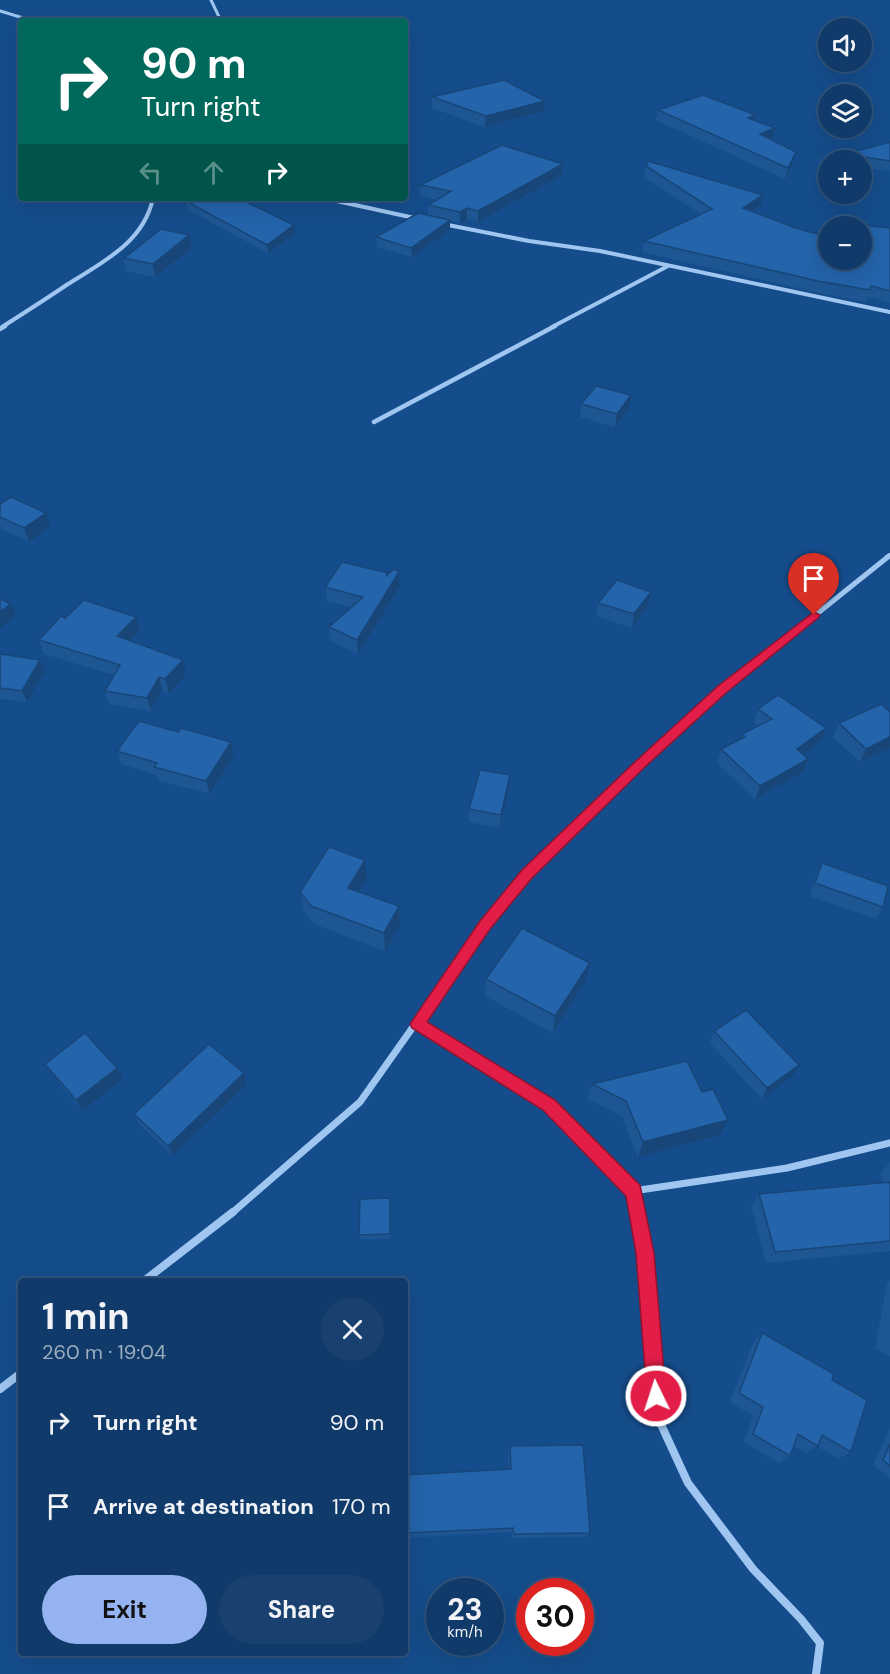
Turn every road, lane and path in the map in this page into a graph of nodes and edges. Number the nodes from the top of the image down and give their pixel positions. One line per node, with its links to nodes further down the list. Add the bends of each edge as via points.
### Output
1 (211, 0): 4 (street)
2 (0, 11): 3 (street)
3 (23, 18)
4 (220, 18)
5 (152, 201): 11 (street, via 143,224 126,245)
6 (337, 201): 7 (street)
7 (430, 221)
8 (441, 224): 9 (street)
9 (668, 266): 10 (street); 12 (street)
10 (890, 312)
11 (0, 328)
12 (375, 422)
13 (890, 555): 14 (street, via 723,689 527,874 485,925)
14 (417, 1024): 16 (street, via 549,1105); 17 (street, via 360,1102 218,1226)
15 (890, 1143): 16 (street, via 787,1168)
16 (633, 1191): 20 (street, via 645,1253 658,1419 688,1483 753,1569 820,1643)
17 (148, 1278)
18 (18, 1375): 19 (street)
19 (0, 1389)
20 (816, 1674)

